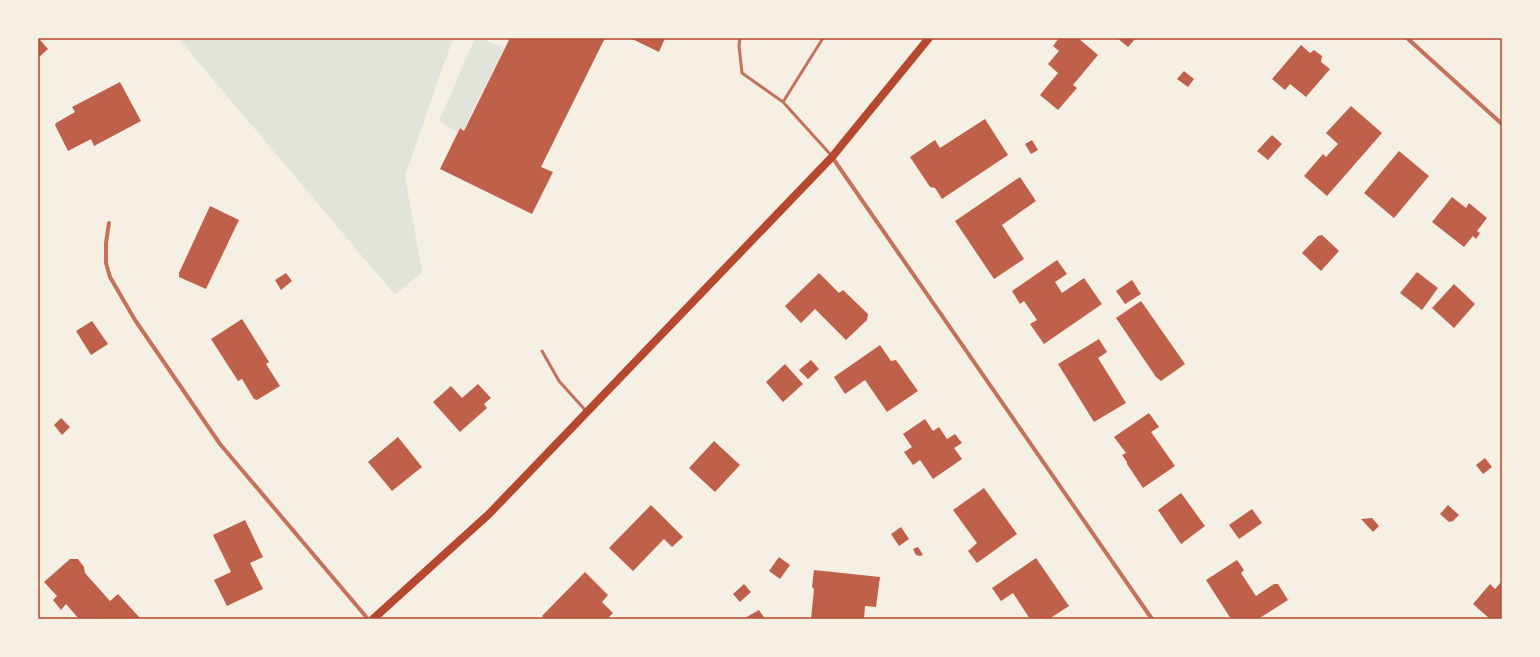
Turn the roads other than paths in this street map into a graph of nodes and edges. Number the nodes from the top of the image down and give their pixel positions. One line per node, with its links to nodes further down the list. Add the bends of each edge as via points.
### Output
1 (740, 38): 5 (lane, via 742,73)
2 (823, 38): 5 (lane)
3 (929, 38): 7 (main road)
4 (1407, 38): 6 (street)
5 (784, 102): 7 (lane)
6 (1502, 124)
7 (832, 157): 10 (main road); 13 (street)
8 (109, 223): 11 (street, via 106,263 110,277 134,320 220,444)
9 (542, 351): 10 (lane, via 559,381)
10 (587, 412): 12 (main road, via 489,514)
11 (368, 619)
12 (373, 619)
13 (1152, 619)

